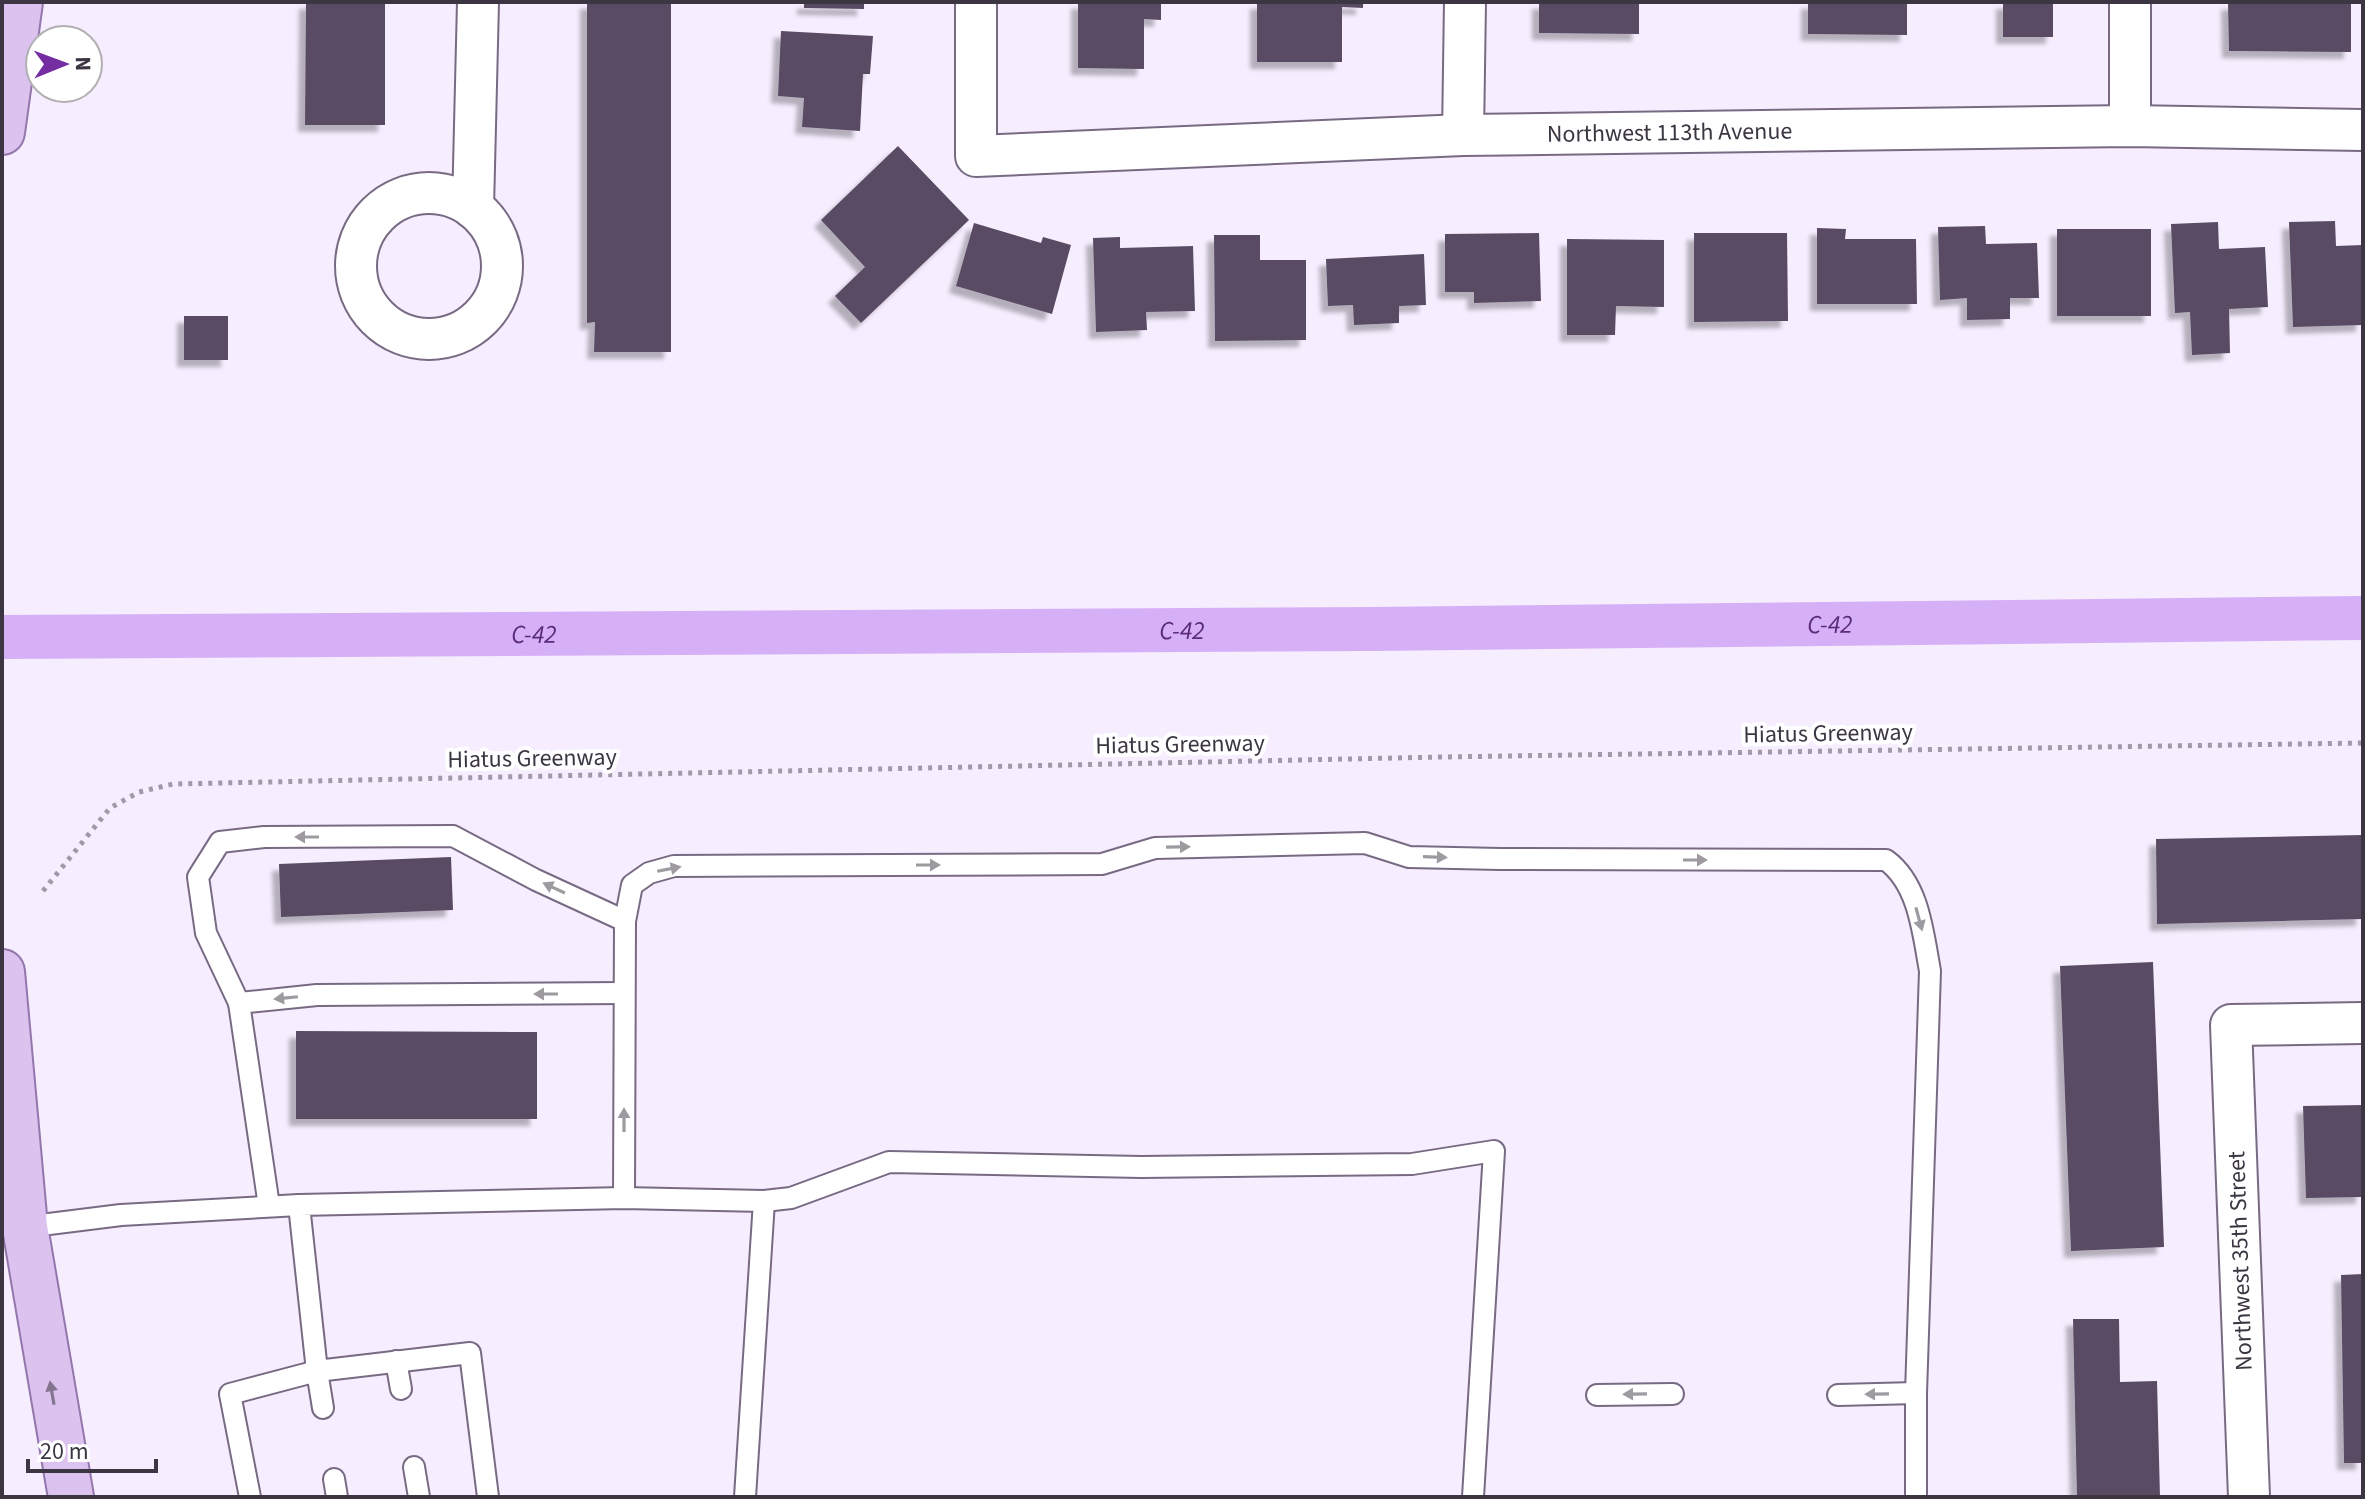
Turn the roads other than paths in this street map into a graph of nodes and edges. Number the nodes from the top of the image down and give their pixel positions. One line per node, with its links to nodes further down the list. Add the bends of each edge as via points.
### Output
1 (20, 2): 8 (main road)
2 (478, 2): 10 (street)
3 (976, 2): 9 (street, Northwest 113th Avenue, via 976,156)
4 (1465, 2): 9 (street)
5 (2130, 2): 6 (street)
6 (2130, 126): 7 (street, Northwest 113th Avenue); 9 (street, Northwest 113th Avenue)
7 (2363, 130)
8 (2, 132)
9 (1463, 135)
10 (473, 208)
11 (625, 921): 13 (lane); 14 (lane, one-way to 14, via 453,836 220,842 198,877 206,933); 24 (lane, one-way to 24, via 632,885 674,866 1102,864 1155,848 1365,843 1409,857 1886,860 1900,870 1920,915 1930,971)
12 (2, 972): 20 (main road)
13 (624, 993): 14 (lane, one-way to 14, via 317,995); 16 (lane, one-way to 13)
14 (239, 1003): 19 (lane)
15 (2363, 1023): 37 (street, Northwest 35th Street, via 2231,1025)
16 (624, 1198): 17 (lane); 18 (lane)
17 (764, 1201): 34 (lane); 35 (lane, via 791,1198 889,1162 1141,1167 1412,1164 1494,1151)
18 (299, 1205): 19 (lane); 22 (lane)
19 (269, 1206): 20 (lane)
20 (25, 1227): 30 (main road, one-way to 20)
21 (396, 1361): 22 (lane); 23 (lane); 33 (lane, via 470,1353)
22 (317, 1371): 28 (lane); 31 (lane, via 230,1394)
23 (401, 1389)
24 (1916, 1393): 27 (lane, one-way to 27); 36 (lane)
25 (1673, 1394): 26 (lane, one-way to 26)
26 (1597, 1395)
27 (1838, 1395)
28 (323, 1408)
29 (414, 1467): 32 (lane)
30 (71, 1497)
31 (250, 1497)
32 (419, 1497)
33 (488, 1497)
34 (745, 1497)
35 (1473, 1497)
36 (1916, 1497)
37 (2249, 1497)

